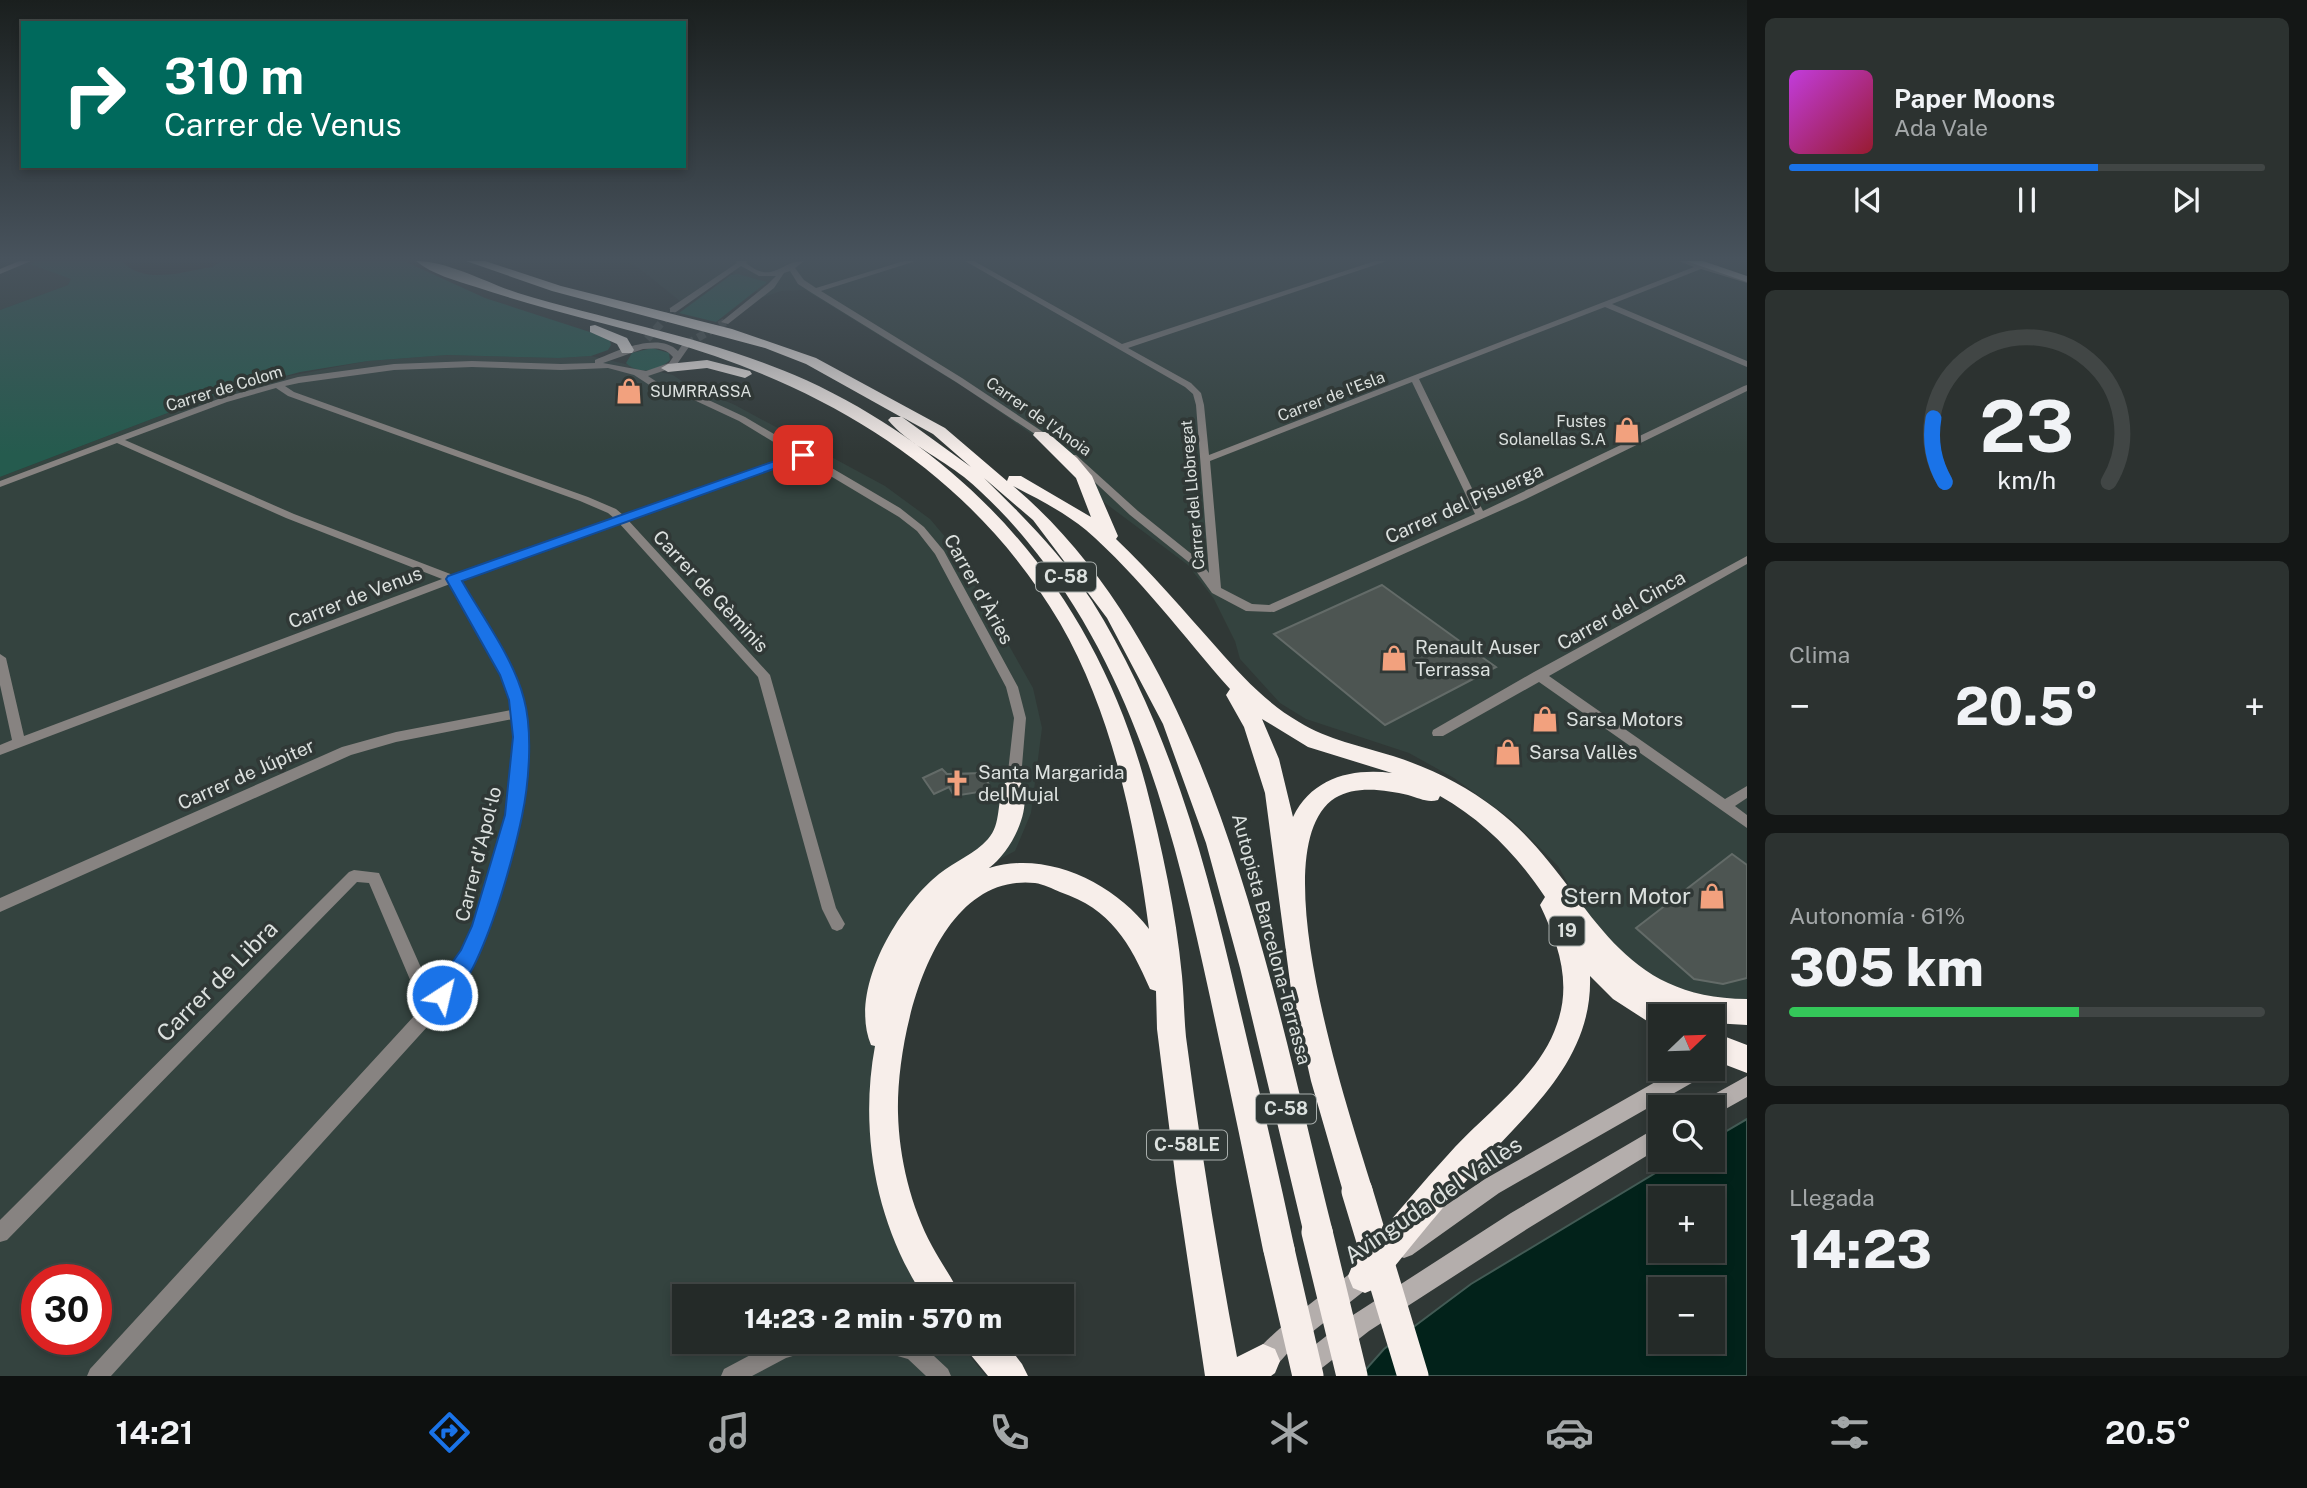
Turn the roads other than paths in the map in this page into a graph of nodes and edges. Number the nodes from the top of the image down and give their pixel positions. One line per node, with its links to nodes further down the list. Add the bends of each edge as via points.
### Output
1 (578, 325): 11 (highway)
2 (623, 325): 30 (highway, C-58LE, via 701,345 801,383 842,404 905,442 966,492)
3 (657, 325): 73 (highway, C-58, bridge, via 741,347 829,383 886,413 943,452 1001,502 1083,601 1112,650 1159,756 1192,855)
4 (697, 325): 25 (highway, Autopista Barcelona-Terrassa / C-58, via 787,352 873,390)
5 (870, 325): 22 (street, Carrer de l'Anoia)
6 (1083, 325): 12 (street, Carrer del Llobregat)
7 (1188, 325): 12 (street)
8 (1552, 325): 18 (street, Carrer de l'Esla)
9 (1656, 325): 14 (street)
10 (687, 344): 15 (street)
11 (634, 347): 13 (street, Carrer de Colom); 15 (street, via 671,349); 16 (street, via 619,358)
12 (1122, 347): 26 (street, Carrer del Llobregat, via 1197,393)
13 (593, 364): 16 (street, Carrer de Colom); 19 (street, Carrer de Colom, via 407,366)
14 (1747, 364)
15 (669, 365): 17 (street); 20 (street, via 662,383); 30 (highway, via 728,369 821,403 924,462)
16 (620, 367): 17 (street)
17 (638, 374): 20 (street, Carrer d'Àries)
18 (1415, 379): 26 (street, Carrer de l'Esla); 28 (street)
19 (277, 385): 23 (street, Carrer de Colom); 29 (street, Carrer de Gèminis, via 374,425 584,499)
20 (666, 388): 24 (street, Carrer d'Àries, via 730,413)
21 (1747, 388): 28 (street, Carrer del Pisuerga)
22 (1041, 435): 31 (highway, via 1088,482 1101,524); 34 (street, Carrer de l'Anoia, via 1066,451 1195,562)
23 (117, 440): 27 (street, Carrer de Colom); 33 (street, via 313,525)
24 (803, 455): 29 (street, Carrer de Venus); 43 (street, Carrer d'Àries, via 917,523 940,553 1012,687 1020,718)
25 (974, 456): 31 (highway, via 1080,516); 74 (highway, Autopista Barcelona-Terrassa / C-58, bridge, via 1033,510 1097,585 1135,643 1181,740 1222,852)
26 (1207, 459): 34 (street, Carrer del Llobregat)
27 (0, 484)
28 (1480, 516): 35 (street, Carrer del Pisuerga)
29 (621, 519): 33 (street, Carrer de Venus); 49 (street, Carrer de Gèminis, via 764,675)
30 (1014, 542): 54 (highway, C-58LE, via 1081,640 1125,750 1155,885)
31 (1124, 557): 36 (highway)
32 (1747, 559): 38 (street, Carrer del Cinca)
33 (453, 579): 39 (street, Carrer d'Apol·lo, via 498,654 514,688); 41 (street, Carrer de Venus)
34 (1216, 590): 35 (street, Carrer del Llobregat, via 1250,608)
35 (1270, 609)
36 (1197, 640): 47 (highway, via 1239,698 1267,751); 53 (highway, via 1249,698 1287,727 1339,750 1410,771 1499,825 1539,865 1582,928 1623,968 1687,1003)
37 (0, 658): 41 (street)
38 (1538, 675): 40 (street, Carrer del Cinca); 45 (street)
39 (519, 713): 48 (street, Carrer de Júpiter, via 347,751); 51 (street, Carrer d'Apol·lo, via 521,754 514,815 476,943)
40 (1438, 733)
41 (19, 743): 42 (street, Carrer de Venus)
42 (0, 751)
43 (1013, 790): 56 (highway, via 1004,839 936,892 913,919 891,959 882,988)
44 (1747, 791): 45 (street)
45 (1727, 805): 46 (street)
46 (1747, 822)
47 (1293, 900): 50 (highway, 19, via 1296,847 1303,818 1312,805 1330,789 1346,783 1391,782 1438,796 1486,828 1533,876); 75 (highway, C-58, bridge, via 1299,965 1315,1044)
48 (0, 905)
49 (837, 924)
50 (1571, 939): 52 (highway, via 1623,990); 61 (highway, 19, via 1576,1009 1552,1062)
51 (442, 995): 60 (street, Carrer de Libra, via 420,984 374,877 354,876); 67 (street, Carrer d'Apol·lo)
52 (1648, 1007)
53 (1747, 1013)
54 (1170, 1016): 56 (highway, via 1149,950 1118,912 1067,880 1028,872 1004,874 958,896 929,931 903,987); 71 (highway, C-58LE, via 1204,1273)
55 (1674, 1082): 61 (main road, Avinguda del Vallès, via 1492,1186)
56 (884, 1083): 62 (highway, via 888,1160 898,1202)
57 (1747, 1086): 58 (main road)
58 (1725, 1099)
59 (1648, 1143): 72 (main road, via 1361,1322)
60 (0, 1233)
61 (1365, 1276): 66 (main road, Avinguda del Vallès, via 1315,1312)
62 (937, 1284)
63 (773, 1354): 68 (street)
64 (917, 1354): 69 (street)
65 (995, 1358): 70 (highway)
66 (1251, 1371)
67 (97, 1376)
68 (731, 1376)
69 (941, 1376)
70 (1028, 1376)
71 (1223, 1376)
72 (1296, 1376)
73 (1308, 1376)
74 (1352, 1376)
75 (1413, 1376)

